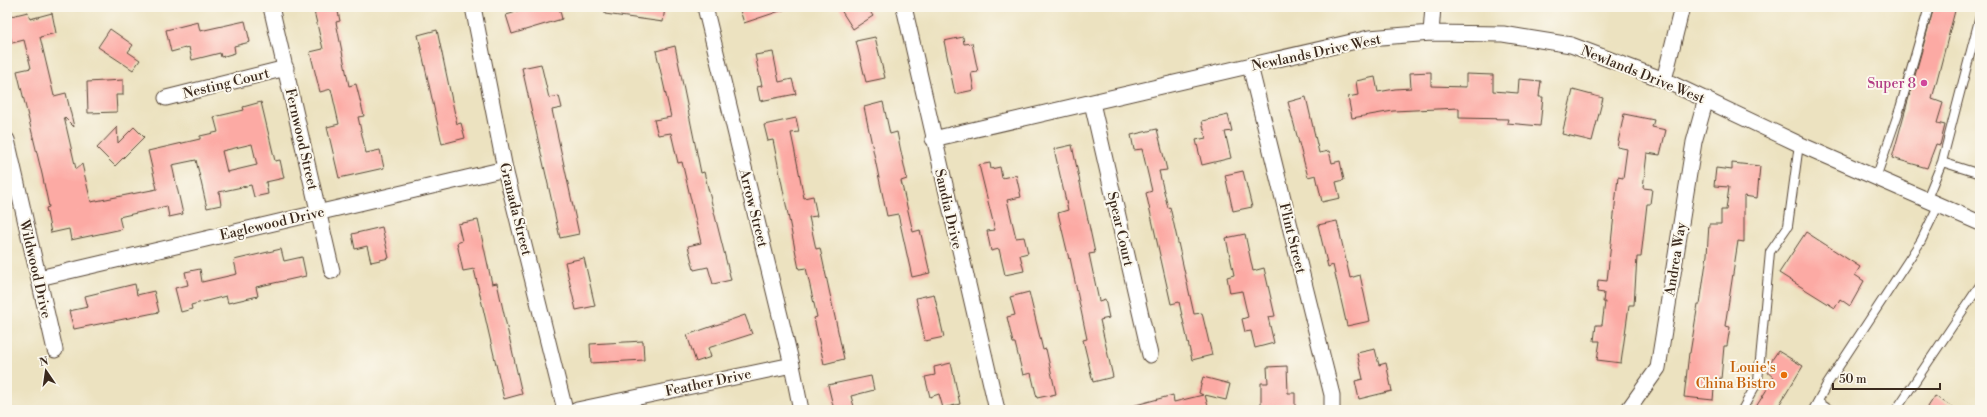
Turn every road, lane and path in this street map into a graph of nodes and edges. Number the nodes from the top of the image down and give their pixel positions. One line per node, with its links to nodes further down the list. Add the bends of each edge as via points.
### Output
1 (271, 7): 11 (street, Fernwood Street)
2 (473, 7): 20 (street, Granada Street)
3 (705, 7): 31 (street, Arrow Street)
4 (904, 7): 16 (street, Sandia Drive)
5 (1433, 7): 9 (street)
6 (1682, 7): 12 (street)
7 (1929, 7): 22 (lane, via 1900,108)
8 (1980, 16): 19 (lane)
9 (1431, 33): 10 (street, Newlands Drive West, via 1369,38); 12 (street, Newlands Drive West, via 1503,34 1571,45)
10 (1250, 66): 15 (street, Newlands Drive West); 37 (street, Flint Street, via 1332,395)
11 (286, 68): 13 (street, Nesting Court); 24 (street, Fernwood Street)
12 (1664, 80): 14 (street, Newlands Drive West)
13 (166, 98)
14 (1706, 99): 18 (street, Newlands Drive West); 38 (street, Andrea Way, via 1694,142 1658,368)
15 (1092, 103): 16 (street, Newlands Drive West); 30 (street, Spear Court)
16 (933, 139): 36 (street, Sandia Drive)
17 (7, 140): 27 (street, Wildwood Drive)
18 (1799, 144): 22 (street, Newlands Drive West); 39 (lane, via 1788,226 1770,252 1758,381)
19 (1942, 162): 21 (lane); 23 (lane)
20 (505, 169): 24 (street, Eaglewood Drive); 33 (street, Granada Street)
21 (1980, 174)
22 (1876, 178): 23 (street, Newlands Drive West)
23 (1932, 203): 25 (street, Newlands Drive West); 32 (lane, via 1921,242)
24 (318, 212): 26 (street, Fernwood Street); 27 (street, Eaglewood Drive)
25 (1980, 224)
26 (332, 271)
27 (39, 278): 29 (street, Wildwood Drive)
28 (1980, 285): 42 (lane)
29 (55, 350)
30 (1150, 355)
31 (792, 365): 34 (street, Feather Drive); 35 (street, Arrow Street)
32 (1818, 402): 40 (lane); 41 (lane)
33 (565, 410)
34 (577, 410)
35 (801, 410)
36 (997, 410)
37 (1332, 410)
38 (1628, 410)
39 (1742, 410)
40 (1812, 410)
41 (1830, 410)
42 (1896, 410)

